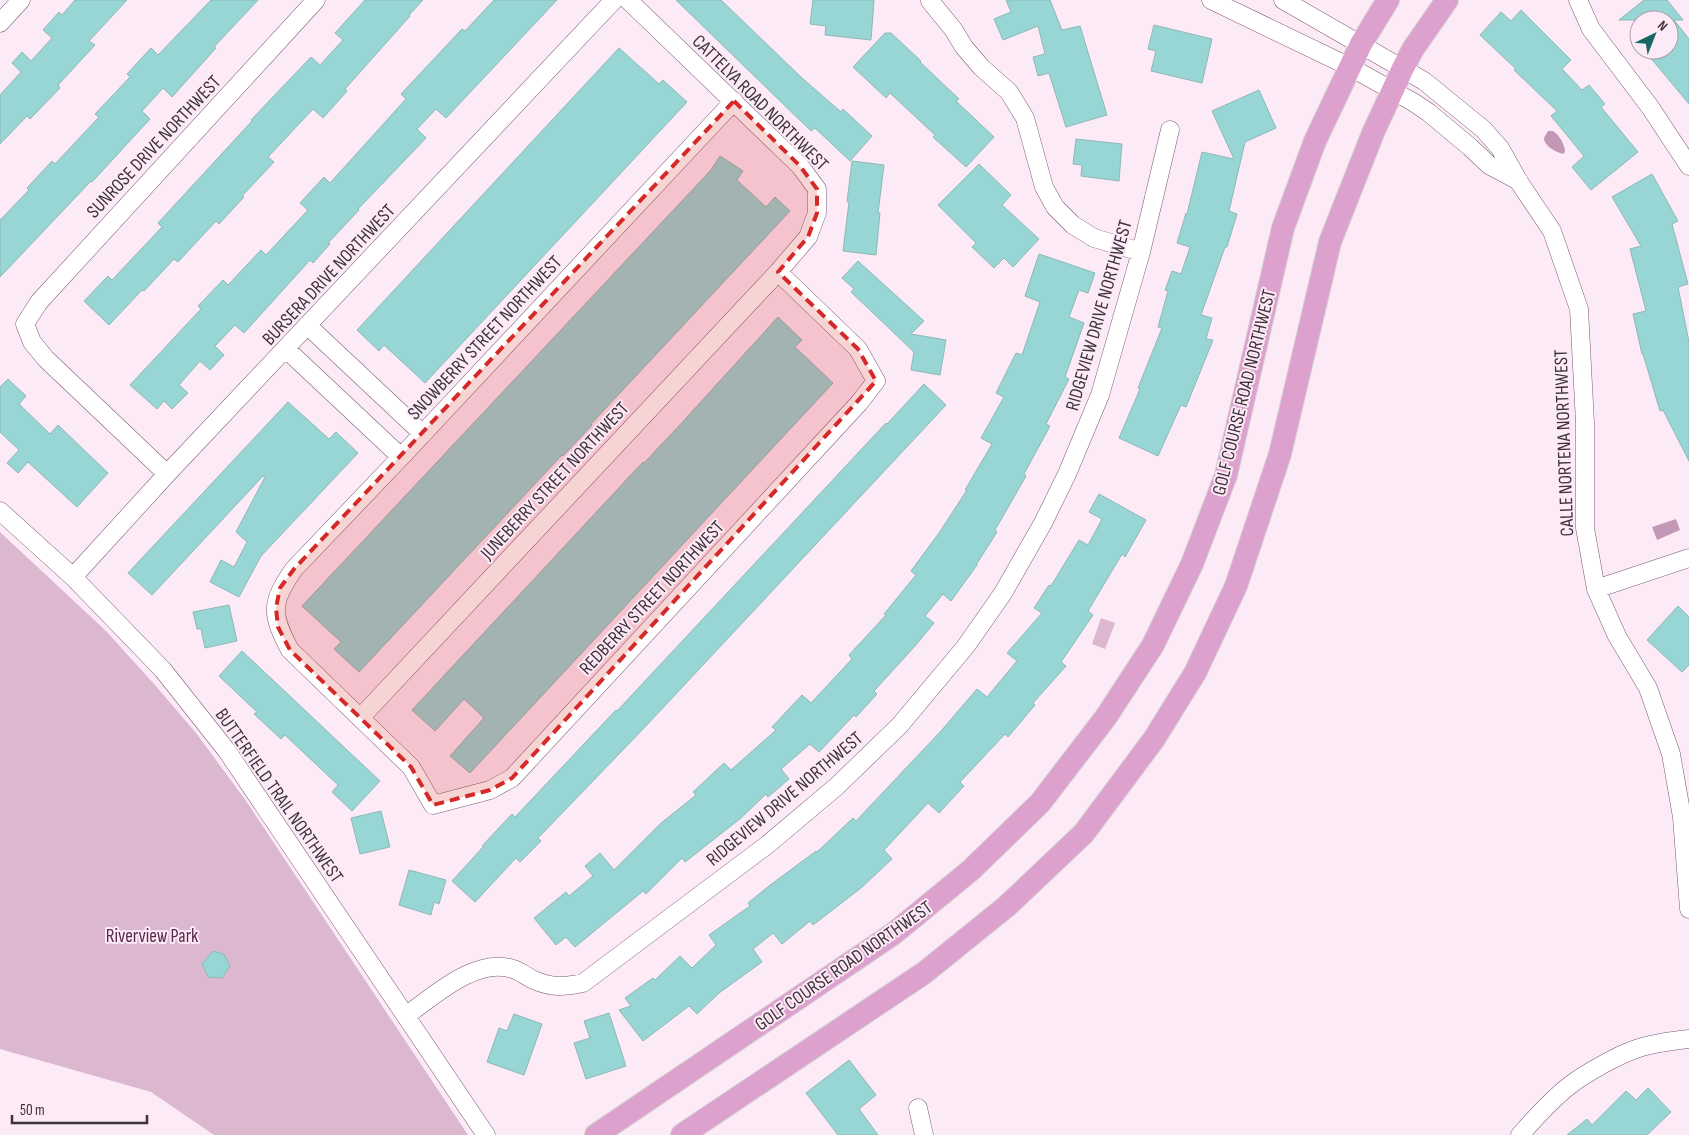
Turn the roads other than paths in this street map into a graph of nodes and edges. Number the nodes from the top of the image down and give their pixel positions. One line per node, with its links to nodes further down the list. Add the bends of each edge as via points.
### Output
1 (21, 0): 11 (street)
2 (316, 0): 26 (street, SUNROSE DRIVE NORTHWEST, via 39,302 25,324 32,342 46,360)
3 (614, 0): 22 (street, BURSERA DRIVE NORTHWEST)
4 (628, 0): 16 (street, CATTELYA ROAD NORTHWEST)
5 (931, 0): 20 (street, via 964,47 1009,92 1025,118 1044,188 1055,207 1072,225 1094,238)
6 (1211, 0): 13 (street, CALLE NORTENA NORTHWEST)
7 (1283, 0): 12 (street, CALLE NORTENA NORTHWEST)
8 (1388, 0): 12 (main road, GOLF COURSE ROAD NORTHWEST)
9 (1447, 0): 14 (main road)
10 (1578, 0): 18 (street, via 1590,29 1650,107)
11 (0, 23)
12 (1362, 44): 13 (main road, GOLF COURSE ROAD NORTHWEST); 14 (street, CALLE NORTENA NORTHWEST)
13 (1350, 67): 15 (street, CALLE NORTENA NORTHWEST); 37 (main road, GOLF COURSE ROAD NORTHWEST, via 1315,141 1283,228 1226,475 1192,564 1153,644 1106,717 1040,804 971,870 893,934)
14 (1403, 68): 15 (main road); 19 (street, CALLE NORTENA NORTHWEST, via 1441,93 1483,129 1500,148)
15 (1392, 90): 19 (street, CALLE NORTENA NORTHWEST, via 1428,112 1488,165); 38 (main road, via 1330,242 1280,454 1236,586 1195,673 1154,739 1084,833 1006,906 924,973)
16 (734, 101): 21 (street, CATTELYA ROAD NORTHWEST, via 800,166 817,188 818,212 808,237); 24 (street, SNOWBERRY STREET NORTHWEST)
17 (1170, 130): 20 (street, RIDGEVIEW DRIVE NORTHWEST)
18 (1689, 166)
19 (1520, 182): 30 (street, CALLE NORTENA NORTHWEST, via 1552,230 1579,309 1585,422 1585,528)
20 (1141, 252): 33 (street, RIDGEVIEW DRIVE NORTHWEST, via 1100,396 1044,523 1003,593 966,646 900,725 837,786 767,845 583,983 560,987 536,981 513,969 488,967 464,975)
21 (778, 272): 31 (street, JUNEBERRY STREET NORTHWEST); 31 (street, REDBERRY STREET NORTHWEST, via 858,349 876,381 512,778 490,790 433,805 411,767)
22 (308, 326): 23 (street, BURSERA DRIVE NORTHWEST); 24 (street)
23 (286, 349): 25 (street); 26 (street, BURSERA DRIVE NORTHWEST)
24 (423, 434): 25 (street, SNOWBERRY STREET NORTHWEST)
25 (401, 457): 31 (street, SNOWBERRY STREET NORTHWEST, via 294,569 280,588 276,608 278,627 290,650)
26 (167, 474): 29 (street, BURSERA DRIVE NORTHWEST)
27 (0, 511): 29 (street, BUTTERFIELD TRAIL NORTHWEST)
28 (1689, 558): 30 (street)
29 (73, 577): 33 (street, BUTTERFIELD TRAIL NORTHWEST, via 164,670 227,751)
30 (1596, 589): 32 (street, CALLE NORTENA NORTHWEST, via 1617,636 1648,688 1671,754 1682,817)
31 (361, 717)
32 (1689, 909)
33 (406, 1015): 36 (street, BUTTERFIELD TRAIL NORTHWEST)
34 (1689, 1039): 40 (street, via 1636,1049 1598,1068 1569,1086)
35 (918, 1108): 39 (street)
36 (486, 1135)
37 (596, 1135)
38 (682, 1135)
39 (924, 1135)
40 (1520, 1135)

